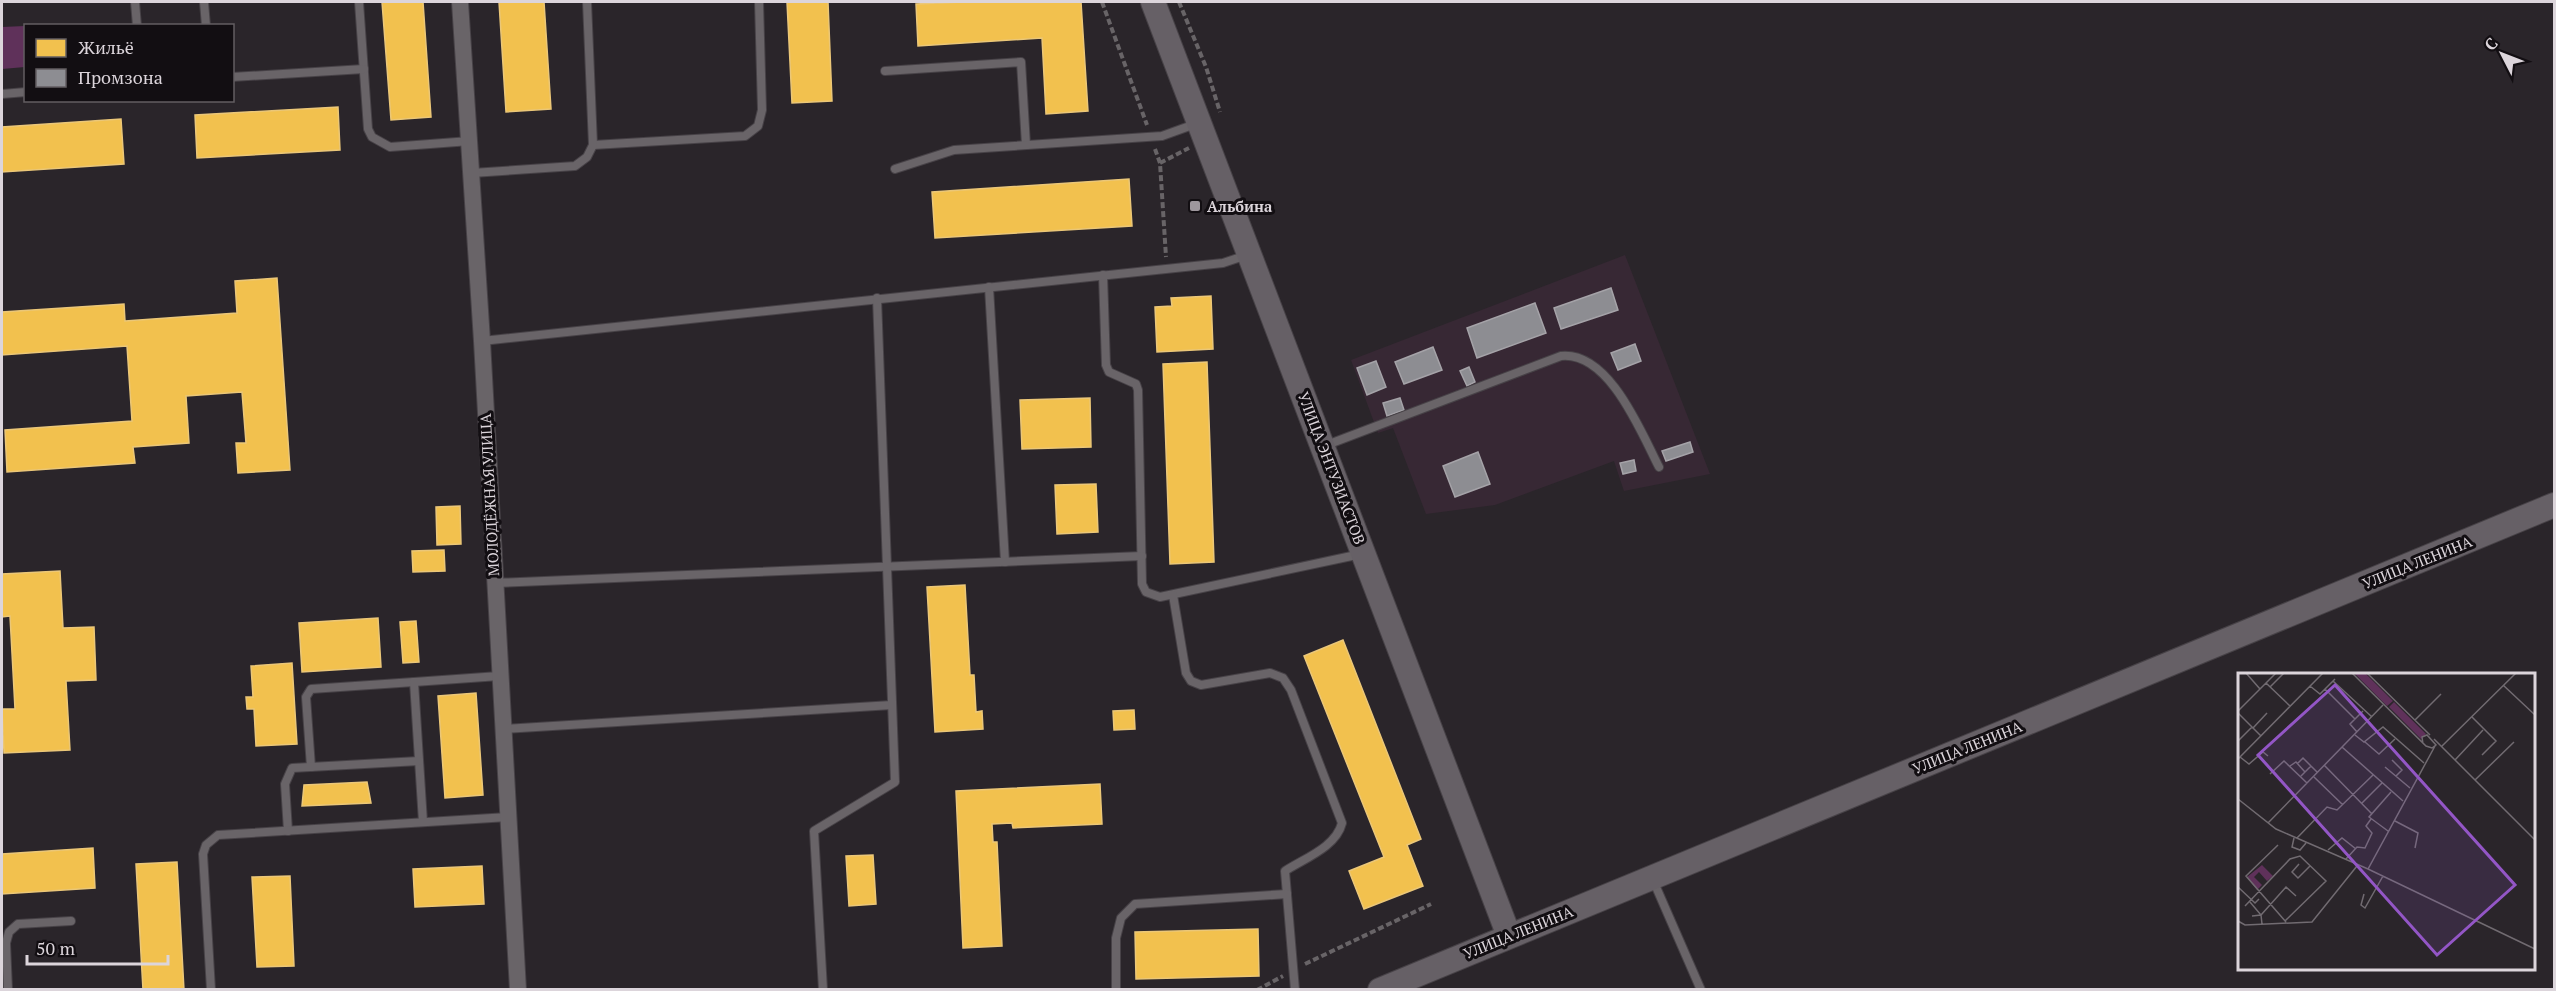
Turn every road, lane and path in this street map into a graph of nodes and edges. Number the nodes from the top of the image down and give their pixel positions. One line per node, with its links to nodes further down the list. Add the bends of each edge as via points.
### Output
1 (135, 2): 8 (lane)
2 (204, 2): 9 (lane)
3 (359, 2): 10 (lane)
4 (460, 2): 16 (street, МОЛОДЁЖНАЯ УЛИЦА)
5 (586, 2): 17 (lane)
6 (759, 2): 17 (lane, via 762,110 758,126 745,136)
7 (1153, 2): 15 (main road, УЛИЦА ЭНТУЗИАСТОВ)
8 (137, 24)
9 (206, 24)
10 (364, 69): 12 (lane); 16 (lane, via 368,129 380,143 390,147)
11 (885, 71): 18 (lane, via 1020,62)
12 (234, 77)
13 (24, 92): 14 (lane)
14 (2, 94)
15 (1198, 123): 18 (lane, via 1162,136); 21 (main road, УЛИЦА ЭНТУЗИАСТОВ)
16 (470, 141): 20 (street, МОЛОДЁЖНАЯ УЛИЦА)
17 (593, 145): 20 (lane, via 587,157 575,166)
18 (1026, 145): 19 (lane, via 954,150)
19 (895, 169)
20 (472, 173): 25 (street, МОЛОДЁЖНАЯ УЛИЦА)
21 (1250, 253): 22 (lane, via 1223,263); 26 (main road, УЛИЦА ЭНТУЗИАСТОВ)
22 (1103, 275): 23 (lane); 30 (lane, via 1106,365 1109,372 1136,384 1138,390)
23 (989, 287): 24 (lane); 31 (lane)
24 (877, 298): 25 (lane); 32 (lane)
25 (482, 341): 33 (street, МОЛОДЁЖНАЯ УЛИЦА)
26 (1324, 446): 27 (lane, via 1561,356 1573,355 1593,365 1621,394); 29 (main road, УЛИЦА ЭНТУЗИАСТОВ)
27 (1659, 467)
28 (2554, 505): 44 (main road, УЛИЦА ЛЕНИНА)
29 (1365, 553): 34 (lane); 48 (main road, УЛИЦА ЭНТУЗИАСТОВ)
30 (1142, 556): 31 (lane); 34 (lane, via 1142,584 1146,592 1160,597)
31 (1005, 562): 32 (lane)
32 (887, 566): 33 (lane); 37 (lane)
33 (494, 583): 35 (street, МОЛОДЁЖНАЯ УЛИЦА)
34 (1173, 595): 45 (lane, via 1186,673 1191,681 1201,685 1270,673 1283,678 1342,823 1339,835 1329,844 1285,871)
35 (499, 676): 36 (lane); 38 (street, МОЛОДЁЖНАЯ УЛИЦА)
36 (414, 682): 39 (lane); 40 (lane, via 311,689 306,697)
37 (892, 705): 38 (lane); 54 (lane, via 895,782 814,831)
38 (502, 729): 41 (street, МОЛОДЁЖНАЯ УЛИЦА)
39 (419, 761): 40 (lane); 42 (lane)
40 (311, 767): 43 (lane, via 292,768 286,778)
41 (508, 817): 42 (lane); 53 (street, МОЛОДЁЖНАЯ УЛИЦА)
42 (423, 822): 43 (lane)
43 (288, 831): 52 (lane, via 218,835 206,845 203,854)
44 (1652, 877): 48 (main road, УЛИЦА ЛЕНИНА); 59 (lane)
45 (1287, 894): 49 (lane); 55 (lane, via 1136,904 1121,918 1116,938)
46 (1431, 904): 49 (path)
47 (71, 921): 51 (lane, via 18,924 9,932)
48 (1509, 936): 50 (main road, УЛИЦА ЛЕНИНА)
49 (1294, 970): 56 (path); 57 (lane)
50 (1414, 982): 58 (main road, УЛИЦА ЛЕНИНА)
51 (8, 990)
52 (211, 990)
53 (518, 990)
54 (823, 990)
55 (1116, 990)
56 (1257, 990)
57 (1295, 990)
58 (1380, 990)
59 (1701, 990)

